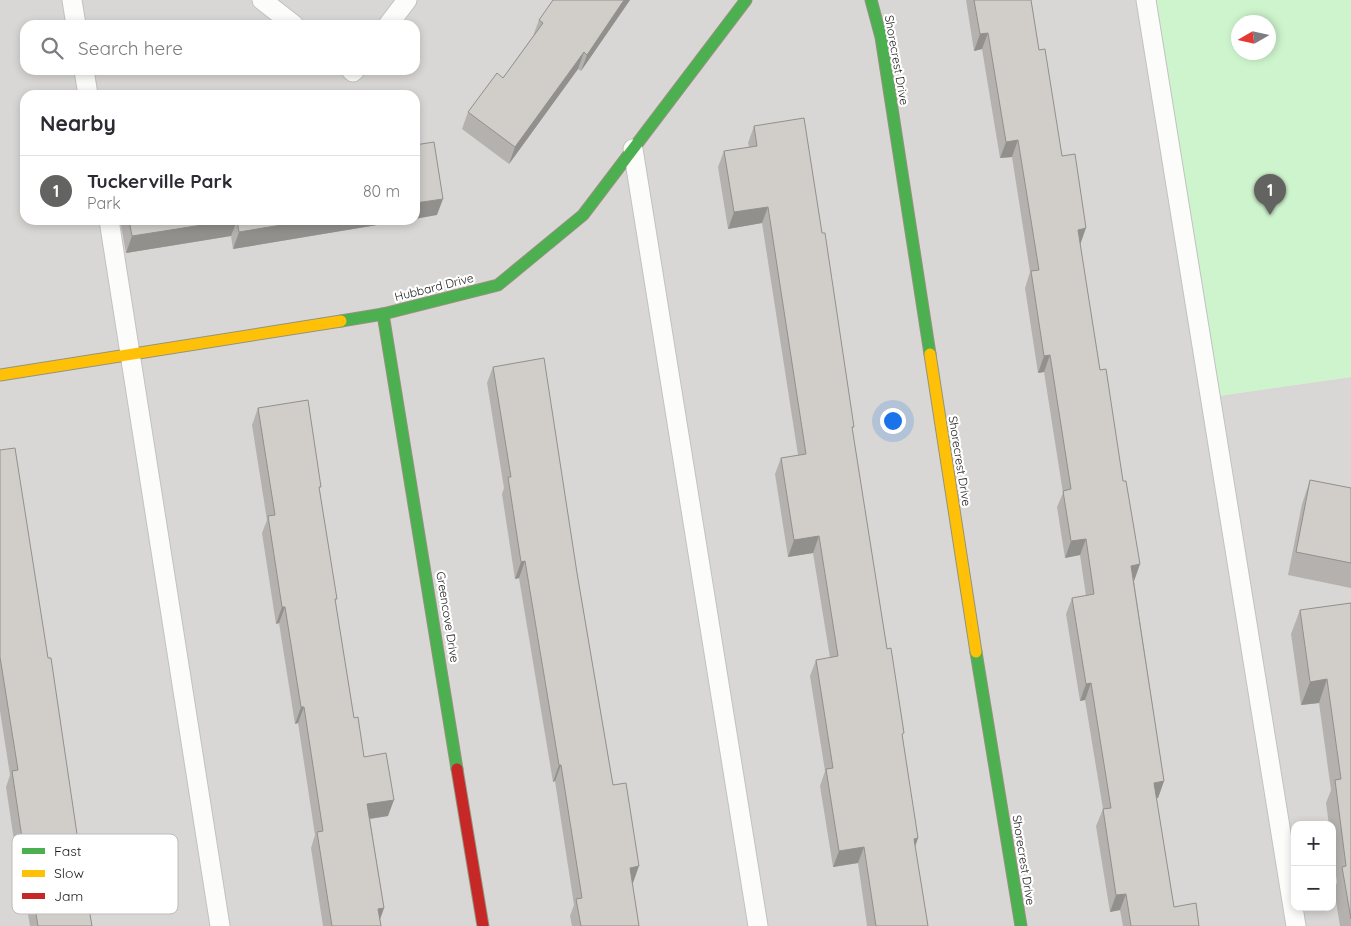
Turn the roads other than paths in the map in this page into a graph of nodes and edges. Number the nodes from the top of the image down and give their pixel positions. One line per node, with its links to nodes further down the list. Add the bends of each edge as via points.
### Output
1 (72, 0): 7 (lane)
2 (262, 0): 8 (lane)
3 (407, 0): 9 (lane)
4 (746, 0): 12 (street, Hubbard Drive)
5 (871, 0): 20 (street, Shorecrest Drive, via 881,36)
6 (1146, 0): 21 (lane)
7 (75, 20)
8 (288, 20)
9 (392, 20)
10 (85, 75): 11 (lane)
11 (87, 90)
12 (633, 149): 14 (street, Hubbard Drive, via 583,216 498,285); 19 (lane)
13 (109, 225): 15 (lane)
14 (383, 314): 15 (street, Hubbard Drive); 18 (street, Greencove Drive)
15 (131, 354): 16 (street, Hubbard Drive); 17 (lane)
16 (0, 375)
17 (220, 926)
18 (483, 926)
19 (758, 926)
20 (1021, 926)
21 (1296, 926)

